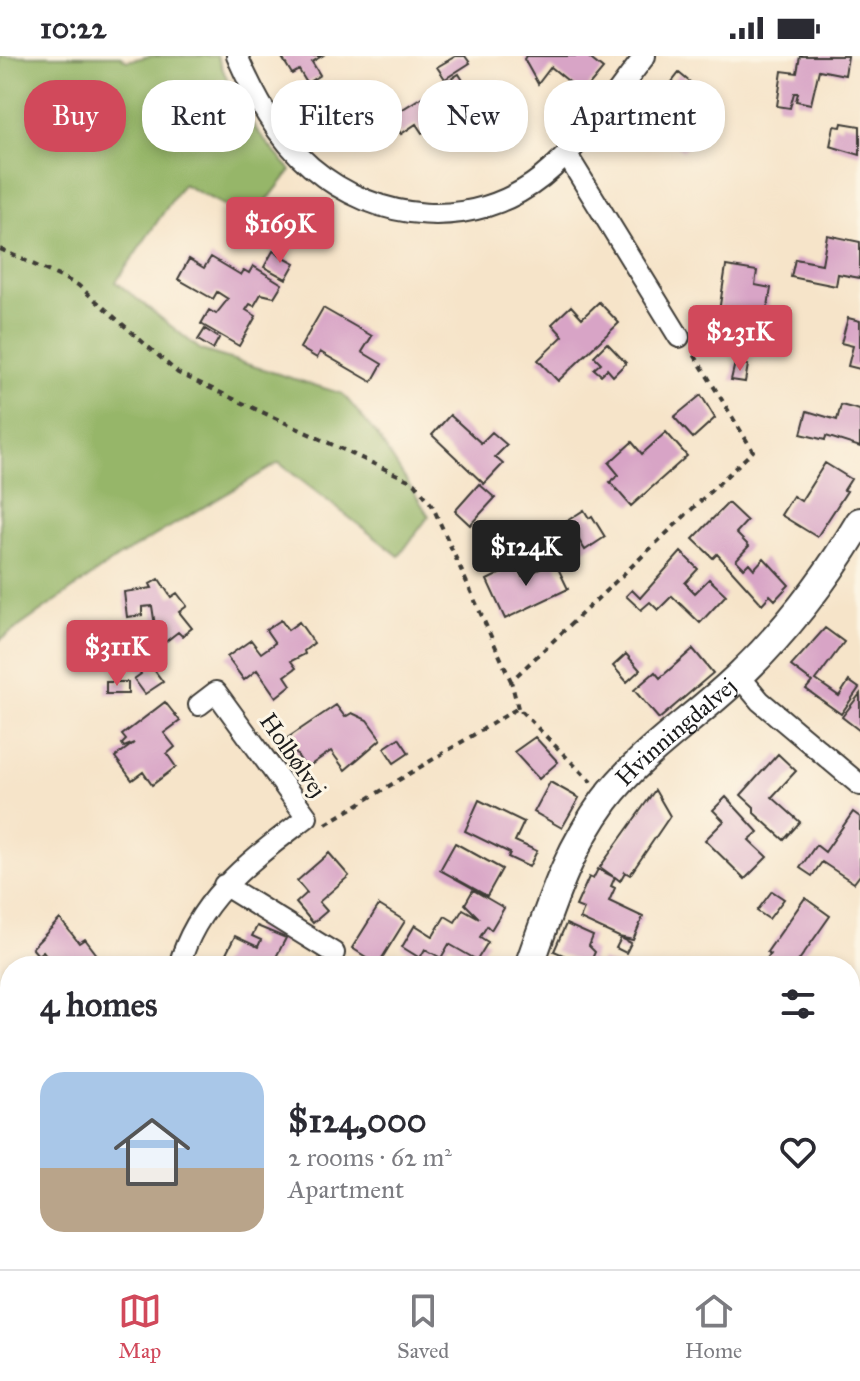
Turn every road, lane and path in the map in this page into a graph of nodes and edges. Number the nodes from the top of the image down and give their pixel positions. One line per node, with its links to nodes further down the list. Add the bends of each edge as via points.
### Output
1 (237, 56): 3 (street, via 254,95 292,147 327,178 381,205 451,216 502,202)
2 (645, 56): 3 (street)
3 (567, 155): 5 (street)
4 (0, 249): 8 (path, via 78,285 178,373 415,483 432,505)
5 (679, 337): 8 (path, via 753,451)
6 (860, 522): 7 (street, Hvinningdalvej, via 793,621)
7 (739, 676): 11 (street, via 760,701); 12 (street, Hvinningdalvej)
8 (511, 681): 10 (path)
9 (199, 705): 13 (street, Holbølvej, via 216,692)
10 (518, 708): 12 (path); 13 (path, via 321,827)
11 (860, 785)
12 (607, 797): 17 (street, Hvinningdalvej, via 573,846)
13 (307, 817): 14 (street, Holbølvej)
14 (224, 885): 15 (street); 16 (street, Holbølvej, via 199,916)
15 (334, 953)
16 (183, 956)
17 (533, 956)

